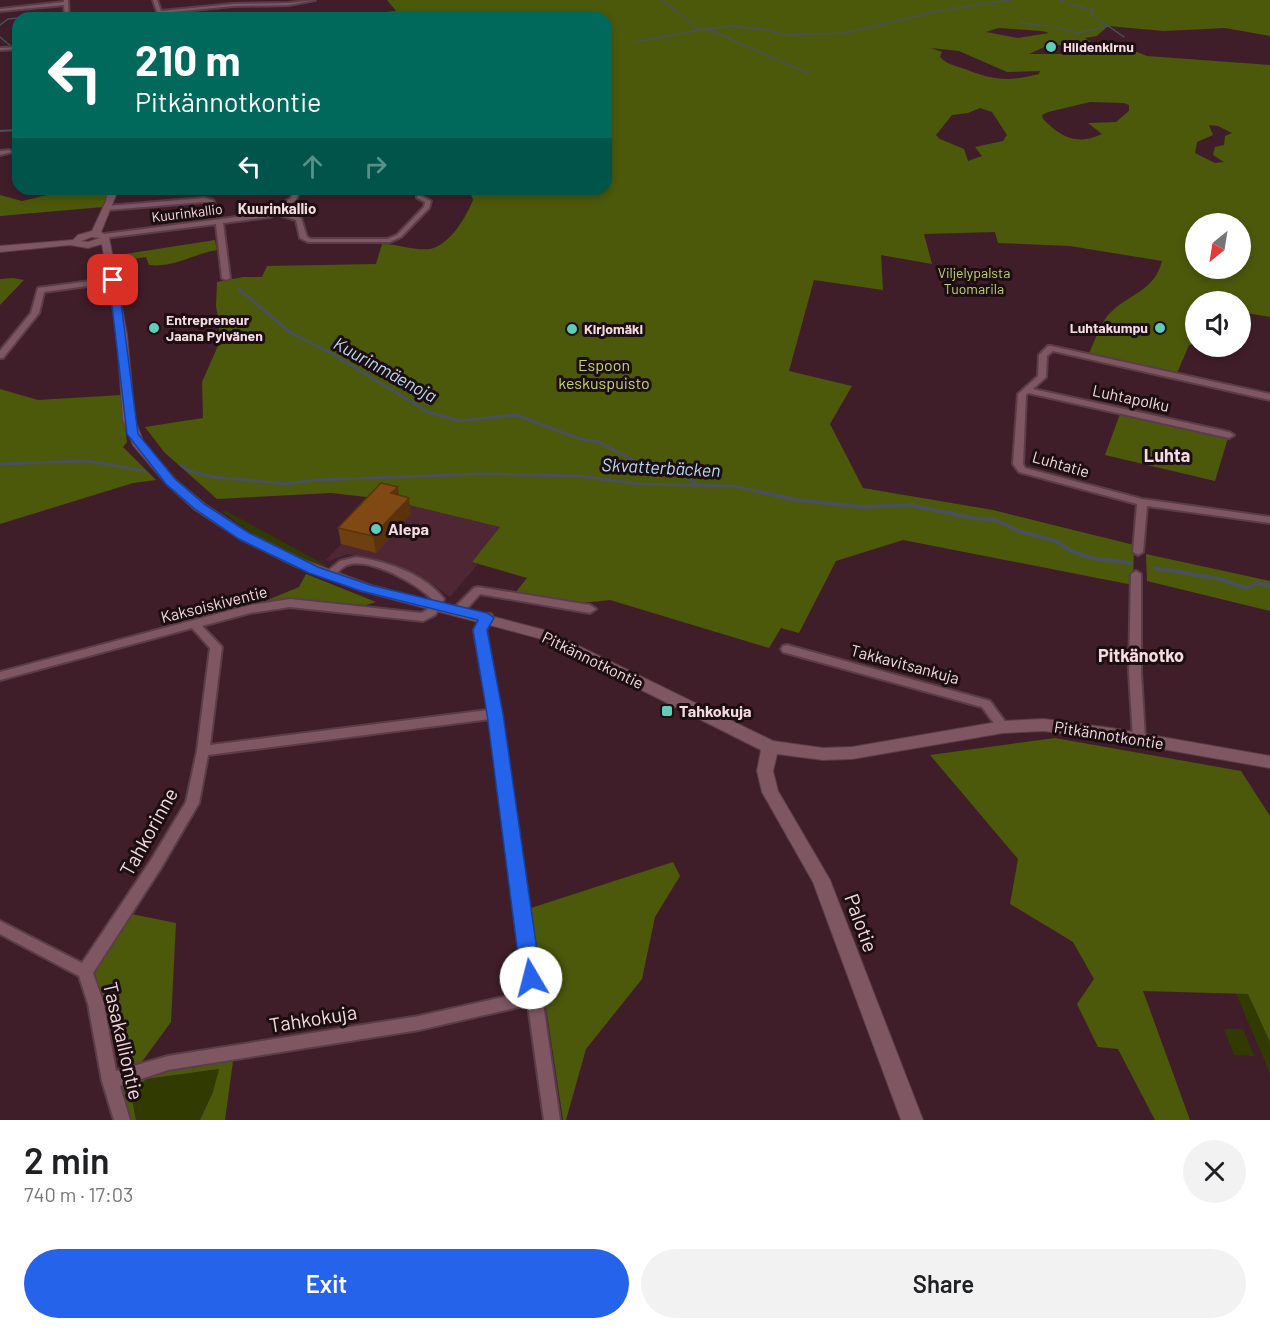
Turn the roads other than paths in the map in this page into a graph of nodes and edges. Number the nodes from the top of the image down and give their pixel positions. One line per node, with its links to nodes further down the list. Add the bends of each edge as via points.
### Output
1 (313, 0): 4 (street)
2 (66, 2): 3 (street)
3 (0, 10)
4 (182, 12)
5 (9, 152): 6 (street)
6 (0, 153)
7 (112, 195): 10 (street)
8 (295, 195): 12 (street)
9 (419, 197): 12 (street, via 428,201 427,207 399,236 388,241 309,241 304,238 298,219)
10 (107, 207): 11 (street, via 204,200 211,201); 15 (street, via 101,215)
11 (215, 211)
12 (276, 212): 13 (street, Kuurinkallio)
13 (219, 222): 15 (street, Kuurinkallio); 21 (street)
14 (84, 236): 15 (street); 16 (street); 18 (street)
15 (101, 237): 17 (street); 20 (street, Pitkännotkontie)
16 (76, 243): 17 (street); 18 (street)
17 (90, 245): 20 (street)
18 (30, 246): 19 (street)
19 (0, 249)
20 (109, 258): 22 (street, Pitkännotkontie)
21 (226, 278)
22 (113, 280): 23 (street, via 41,290 34,313); 31 (street, Pitkännotkontie, via 129,420 137,442 171,482 200,507 244,536)
23 (0, 357)
24 (1027, 390): 25 (street, Luhtatie, via 1042,377 1042,355 1046,349 1057,348); 26 (street, Luhtapolku); 27 (street, Luhtatie, via 1022,394 1018,464 1023,470)
25 (1270, 397)
26 (1229, 435)
27 (1142, 502): 28 (street, Luhtatie); 29 (street)
28 (1270, 520)
29 (1138, 552)
30 (1136, 574): 41 (street)
31 (328, 575): 32 (street, Pitkännotkontie); 32 (street, via 348,561 374,564 399,573 438,597)
32 (436, 606): 34 (street, Pitkännotkontie); 36 (street, Kaksoiskiventie, via 423,617 290,603 250,609)
33 (590, 609): 34 (street, via 478,590)
34 (458, 611): 35 (street, Pitkännotkontie)
35 (487, 618): 39 (street, via 480,630); 42 (street, Pitkännotkontie, via 565,644)
36 (195, 625): 38 (street, Kaksoiskiventie); 43 (street, Tahkorinne, via 216,647)
37 (787, 649): 40 (street, Takkavitsankuja, via 986,704)
38 (0, 676)
39 (495, 714): 43 (street); 47 (street)
40 (1003, 727): 41 (street, Pitkännotkontie, via 1044,725); 42 (street, Pitkännotkontie, via 852,753 823,754)
41 (1139, 738): 44 (street, Pitkännotkontie)
42 (770, 747): 51 (street, Palotie, via 765,771 770,792 821,880)
43 (203, 751): 46 (street, Tahkorinne, via 192,803)
44 (1270, 762)
45 (0, 927): 46 (street)
46 (85, 972): 48 (street, Tasakalliontie, via 96,1004)
47 (534, 997): 48 (street, Tahkokuja, via 419,1023 168,1063); 50 (street)
48 (110, 1081): 49 (street, Tasakalliontie)
49 (122, 1120)
50 (552, 1120)
51 (912, 1120)

